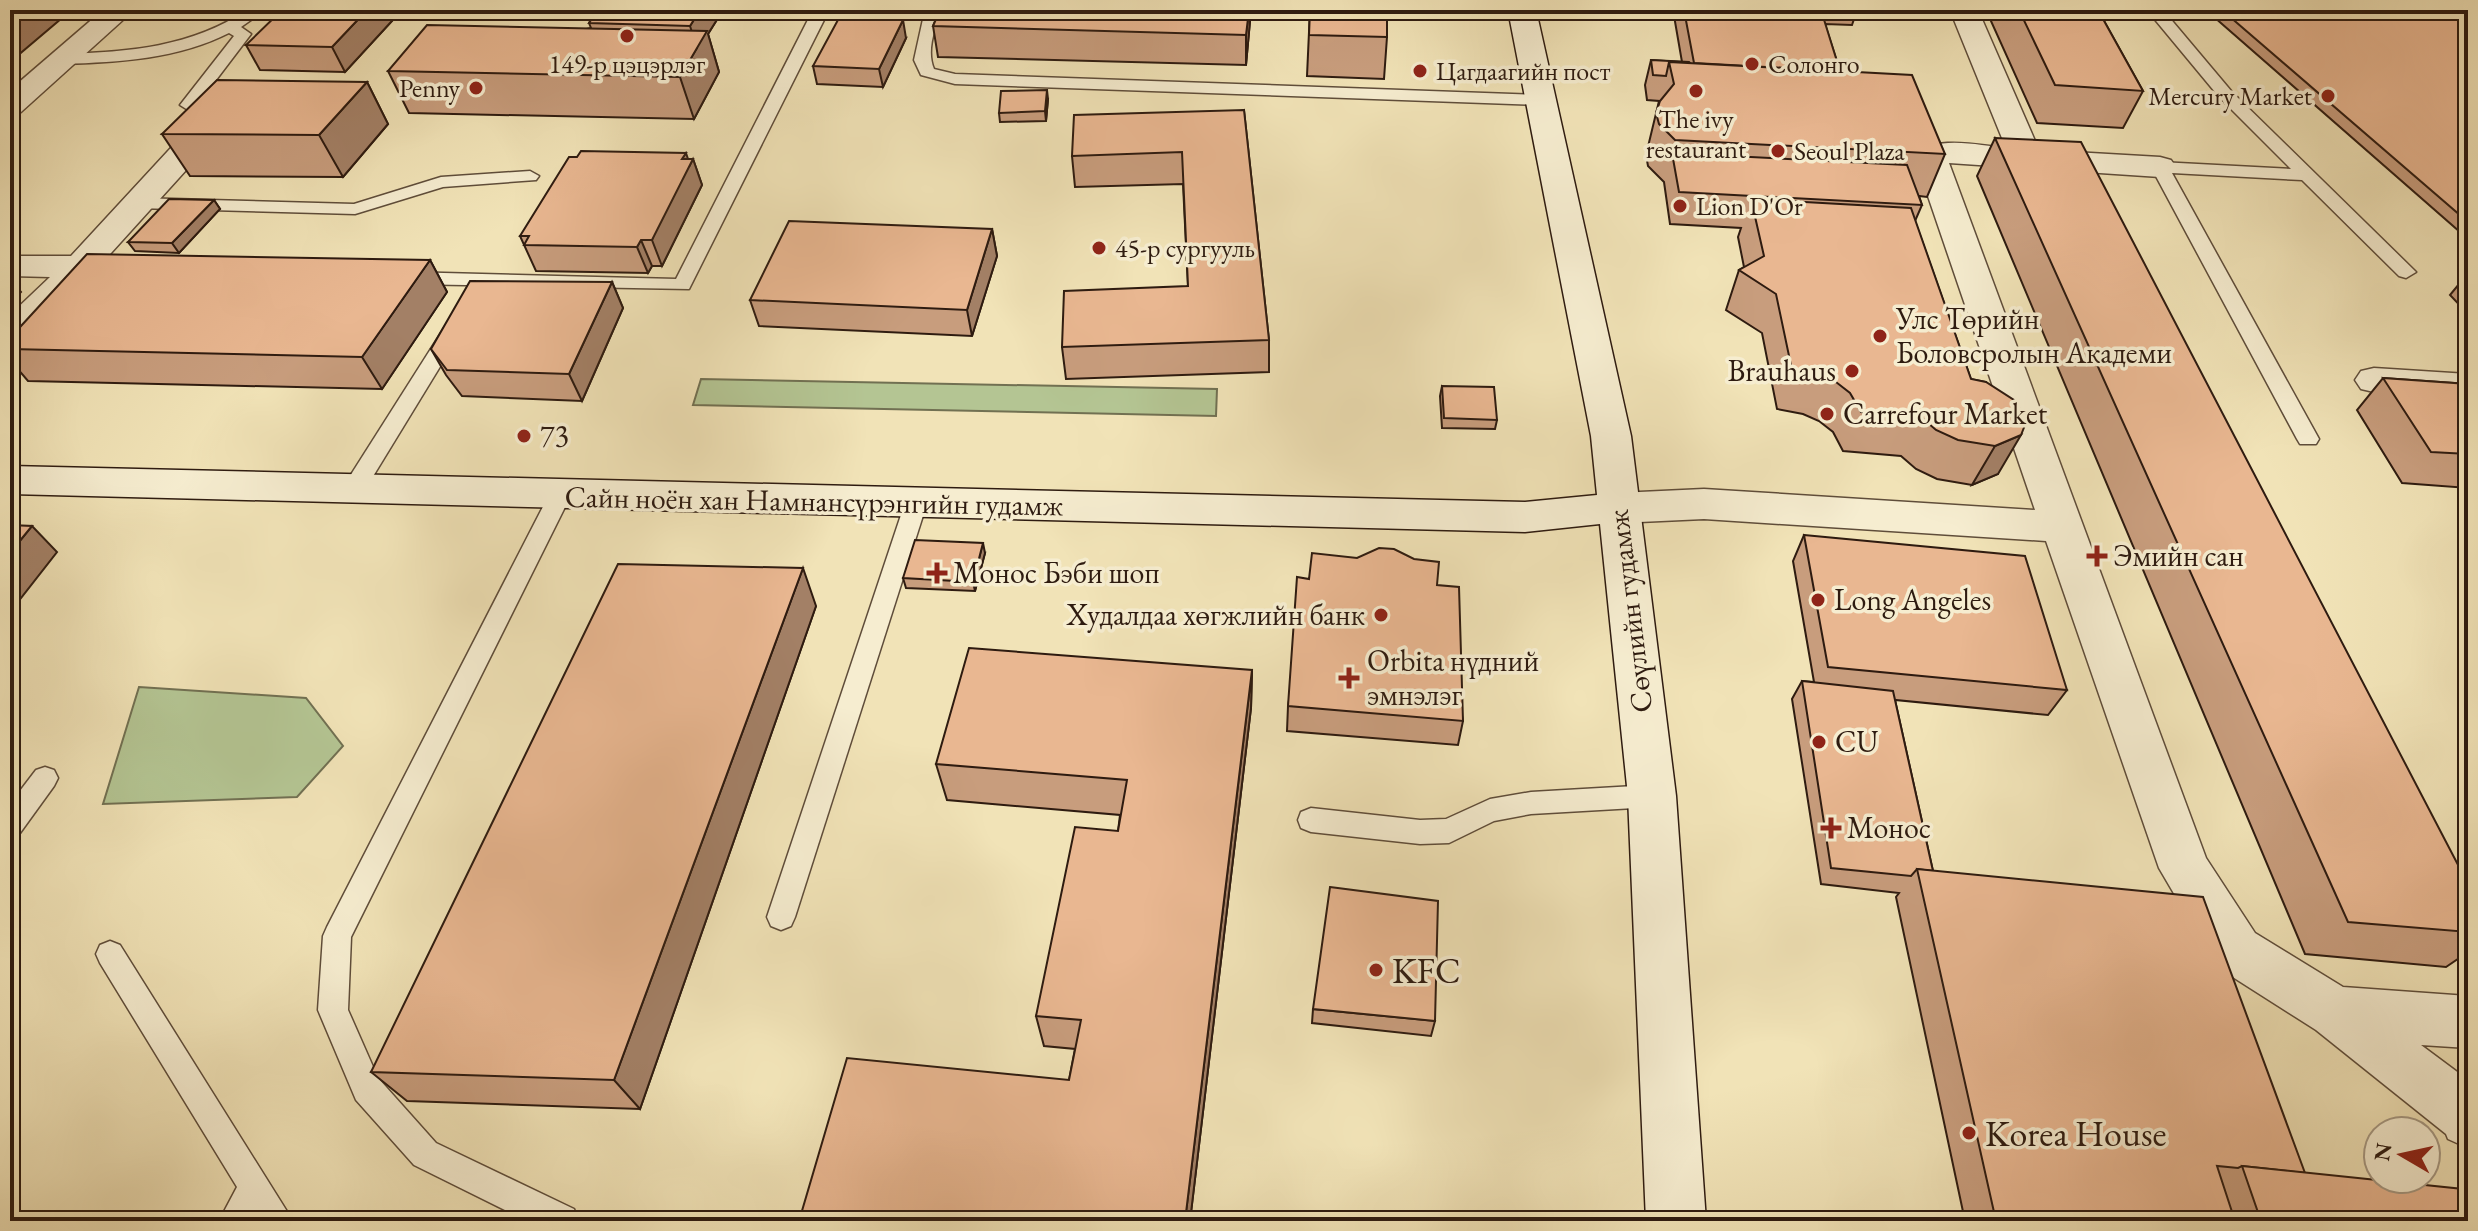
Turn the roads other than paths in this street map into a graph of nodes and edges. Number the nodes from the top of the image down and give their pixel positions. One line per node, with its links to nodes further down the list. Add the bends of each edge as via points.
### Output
1 (120, 10): 9 (street)
2 (257, 10): 8 (lane)
3 (821, 10): 22 (lane, via 682,285)
4 (933, 10): 10 (lane, via 922,60 927,72 955,79)
5 (1522, 10): 10 (street, Сөүлийн гудамж)
6 (1964, 10): 13 (street)
7 (2155, 10): 15 (lane, via 2226,95)
8 (232, 29): 9 (lane, via 138,57); 12 (lane, via 243,34)
9 (64, 59): 11 (street)
10 (1542, 100): 31 (street, Сөүлийн гудамж, via 1611,436)
11 (10, 106)
12 (201, 112): 17 (street)
13 (2027, 159): 14 (street); 32 (street, via 1941,153 1931,158)
14 (2160, 167): 15 (lane); 26 (lane)
15 (2307, 175): 20 (lane)
16 (530, 176): 17 (lane, via 441,182 355,209)
17 (136, 203): 19 (street)
18 (10, 266): 19 (street)
19 (96, 267): 23 (street)
20 (2406, 272)
21 (391, 277): 22 (lane)
22 (485, 280): 28 (lane)
23 (10, 336)
24 (2374, 380): 25 (street)
25 (2468, 386)
26 (2308, 439)
27 (10, 480): 28 (street, Сайн ноён хан Намнансүрэнгийн гудамж)
28 (353, 490): 29 (street, Сайн ноён хан Намнансүрэнгийн гудамж)
29 (560, 495): 30 (street, Сайн ноён хан Намнансүрэнгийн гудамж); 45 (lane, via 337,936 333,1010 367,1089 425,1154)
30 (916, 503): 31 (street, Сайн ноён хан Намнансүрэнгийн гудамж, via 1525,517); 37 (lane)
31 (1618, 508): 32 (street, Сайн ноён хан Намнансүрэнгийн гудамж, via 1704,504); 34 (street, Сөүлийн гудамж)
32 (2062, 527): 39 (street, via 2184,868 2236,950)
33 (45, 778): 36 (lane)
34 (1652, 796): 35 (lane, via 1517,805 1490,810 1449,831); 46 (street, Сөүлийн гудамж)
35 (1311, 820)
36 (10, 825)
37 (781, 917)
38 (110, 954): 42 (lane)
39 (2335, 1012): 40 (street); 41 (street)
40 (2468, 1022)
41 (2468, 1119)
42 (255, 1187): 43 (lane); 44 (lane)
43 (235, 1221)
44 (277, 1221)
45 (562, 1221)
46 (1676, 1221)

